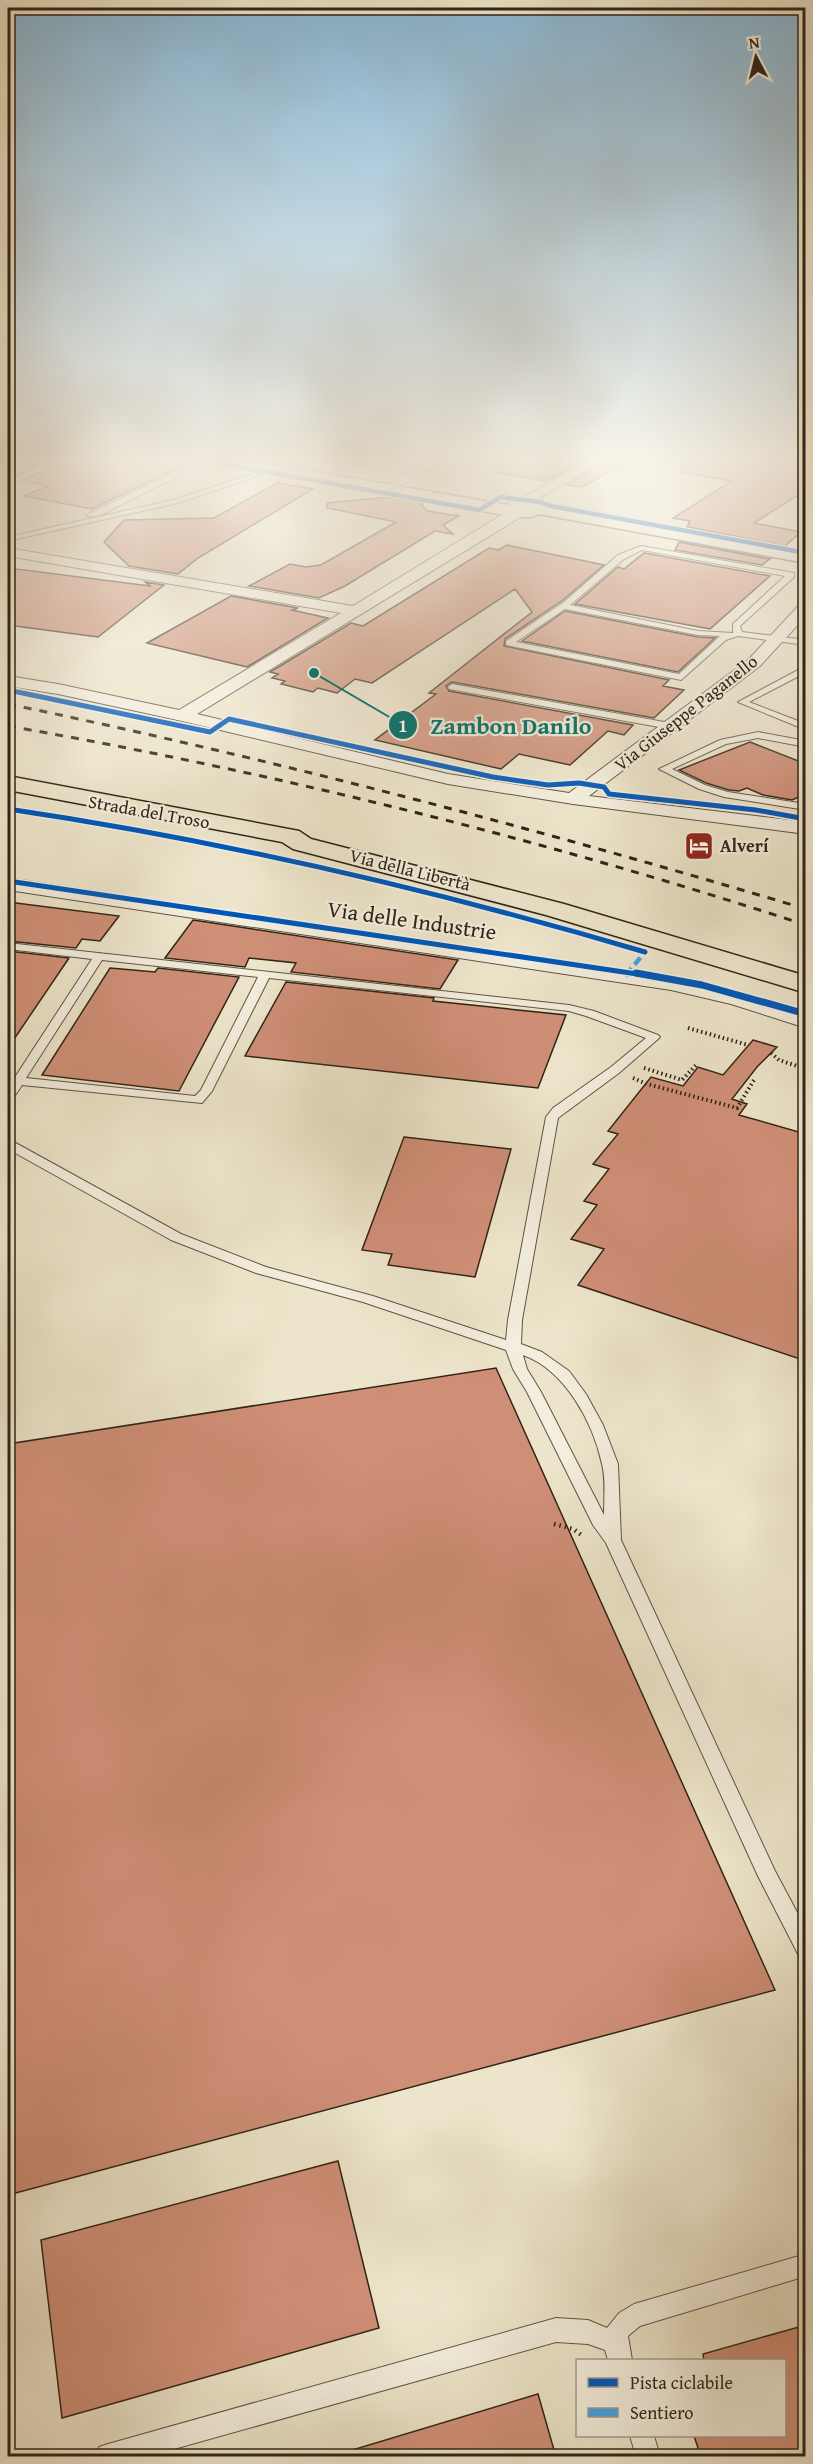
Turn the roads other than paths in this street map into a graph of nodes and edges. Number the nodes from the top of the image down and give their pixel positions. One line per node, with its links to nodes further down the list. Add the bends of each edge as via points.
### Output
1 (149, 576): 7 (street)
2 (414, 576): 7 (street)
3 (598, 576): 5 (lane)
4 (789, 576): 8 (lane, via 736,626)
5 (563, 606): 8 (lane, via 698,633); 8 (lane, via 509,643 681,678 723,638)
6 (806, 606): 9 (street, Via Giuseppe Paganello)
7 (356, 611): 14 (street)
8 (738, 634): 9 (lane)
9 (777, 638): 10 (lane); 15 (street, Via Giuseppe Paganello, via 754,663)
10 (806, 643)
11 (806, 674): 16 (lane, via 800,672 742,702)
12 (8, 681): 14 (street)
13 (452, 687): 15 (lane)
14 (182, 716): 20 (street, via 448,779)
15 (670, 726): 20 (street, Via Giuseppe Paganello)
16 (806, 727)
17 (806, 744): 21 (lane, via 759,735 723,742 664,769 728,795)
18 (8, 772): 26 (highway, Via della Libertà, via 108,789 436,863 543,891)
19 (8, 786): 26 (highway, Via della Libertà, via 290,836 302,844)
20 (573, 799): 22 (street, Via Giuseppe Paganello)
21 (806, 807)
22 (806, 828)
23 (8, 884): 32 (street, Via delle Industrie, via 657,981 720,994)
24 (8, 946): 25 (lane)
25 (99, 956): 29 (lane); 33 (lane)
26 (741, 957): 27 (highway); 28 (highway, Via della Libertà); 30 (highway, Via della Libertà); 31 (highway)
27 (806, 966)
28 (806, 970)
29 (265, 974): 33 (lane, via 198,1101); 36 (lane, via 569,1008 654,1037 552,1118)
30 (806, 985)
31 (806, 993)
32 (806, 1022)
33 (18, 1081): 34 (lane)
34 (8, 1097)
35 (8, 1144): 36 (lane, via 201,1248)
36 (513, 1348): 37 (lane, via 520,1370 601,1525); 37 (lane, via 537,1355 567,1378 609,1454)
37 (613, 1540): 38 (lane, via 763,1866)
38 (806, 1950)
39 (806, 2265): 40 (lane, via 633,2316 624,2322)
40 (617, 2351): 42 (lane, via 588,2332 556,2330)
41 (642, 2437): 43 (lane)
42 (108, 2457)
43 (648, 2457)

